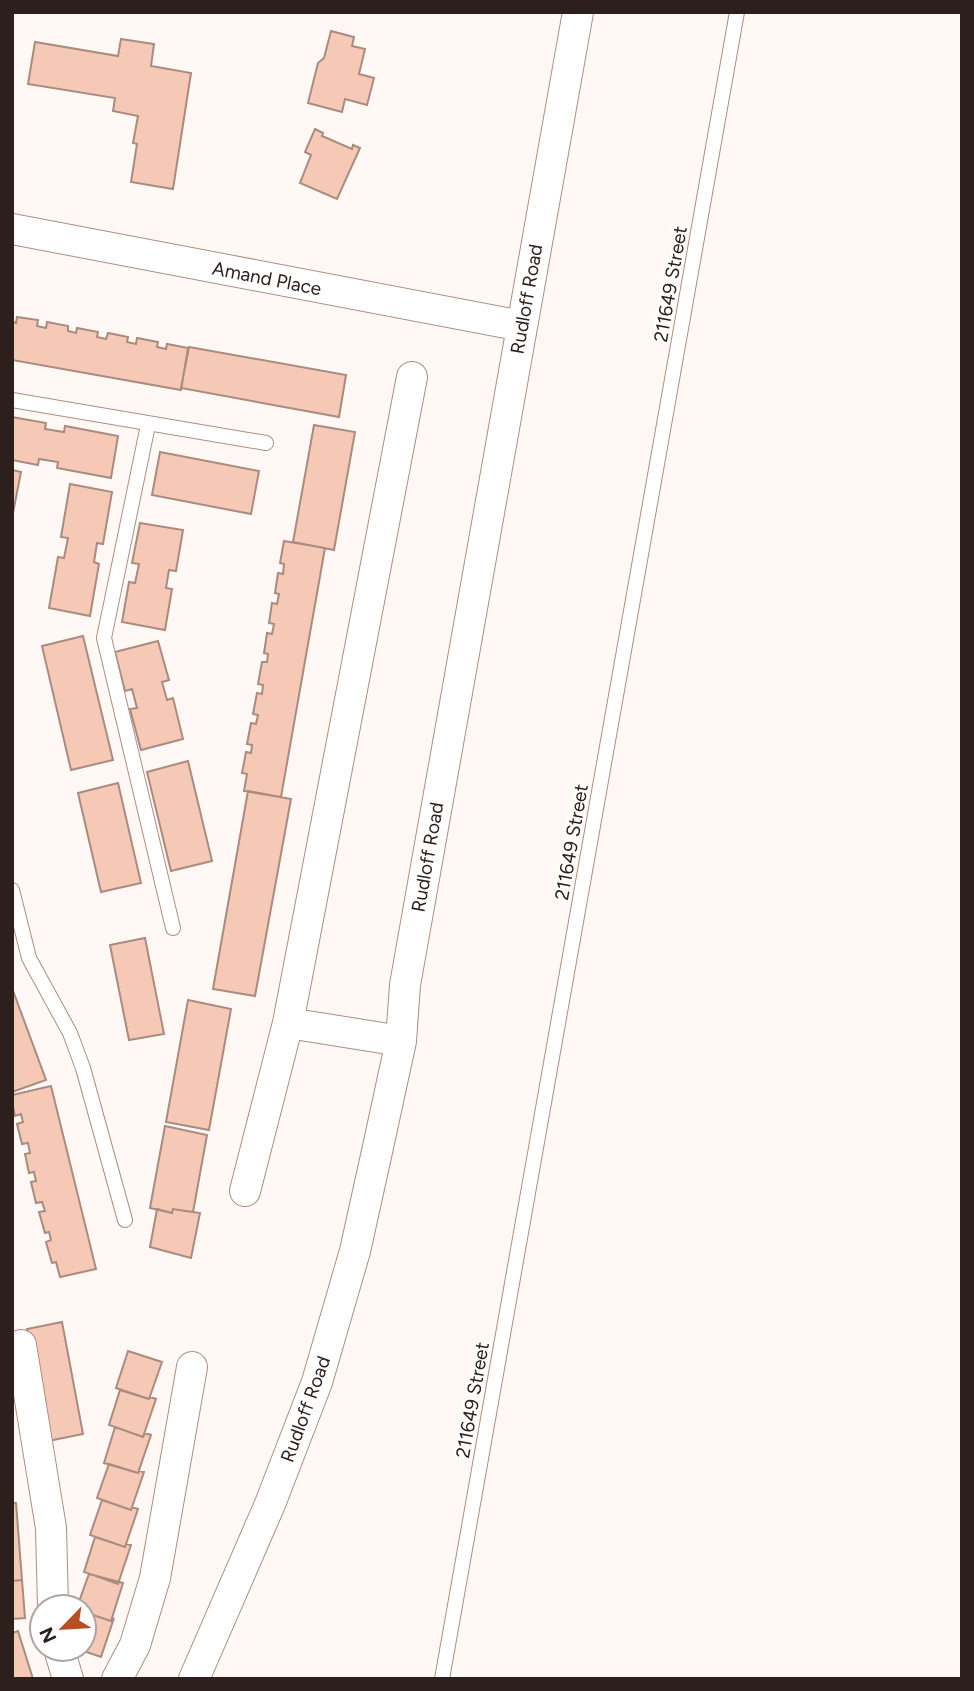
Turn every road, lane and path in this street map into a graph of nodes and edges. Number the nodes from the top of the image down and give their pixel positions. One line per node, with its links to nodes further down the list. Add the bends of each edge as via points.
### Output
1 (578, 12): 4 (street, Rudloff Road)
2 (737, 12): 20 (lane, 211649 Street)
3 (12, 229): 4 (street, Amand Place)
4 (522, 326): 12 (street, Rudloff Road, via 405,985)
5 (412, 377): 11 (street)
6 (12, 400): 7 (lane)
7 (148, 425): 8 (lane); 10 (lane, via 104,638)
8 (266, 443)
9 (12, 890): 14 (lane, via 29,958 70,1032 83,1068)
10 (173, 928)
11 (288, 1023): 12 (street); 13 (street)
12 (401, 1041): 19 (street, Rudloff Road, via 355,1251 317,1381)
13 (244, 1191)
14 (125, 1220)
15 (21, 1345): 17 (street, via 51,1528)
16 (192, 1367): 18 (street, via 155,1578 135,1645)
17 (53, 1593)
18 (117, 1679)
19 (194, 1679)
20 (442, 1679)

